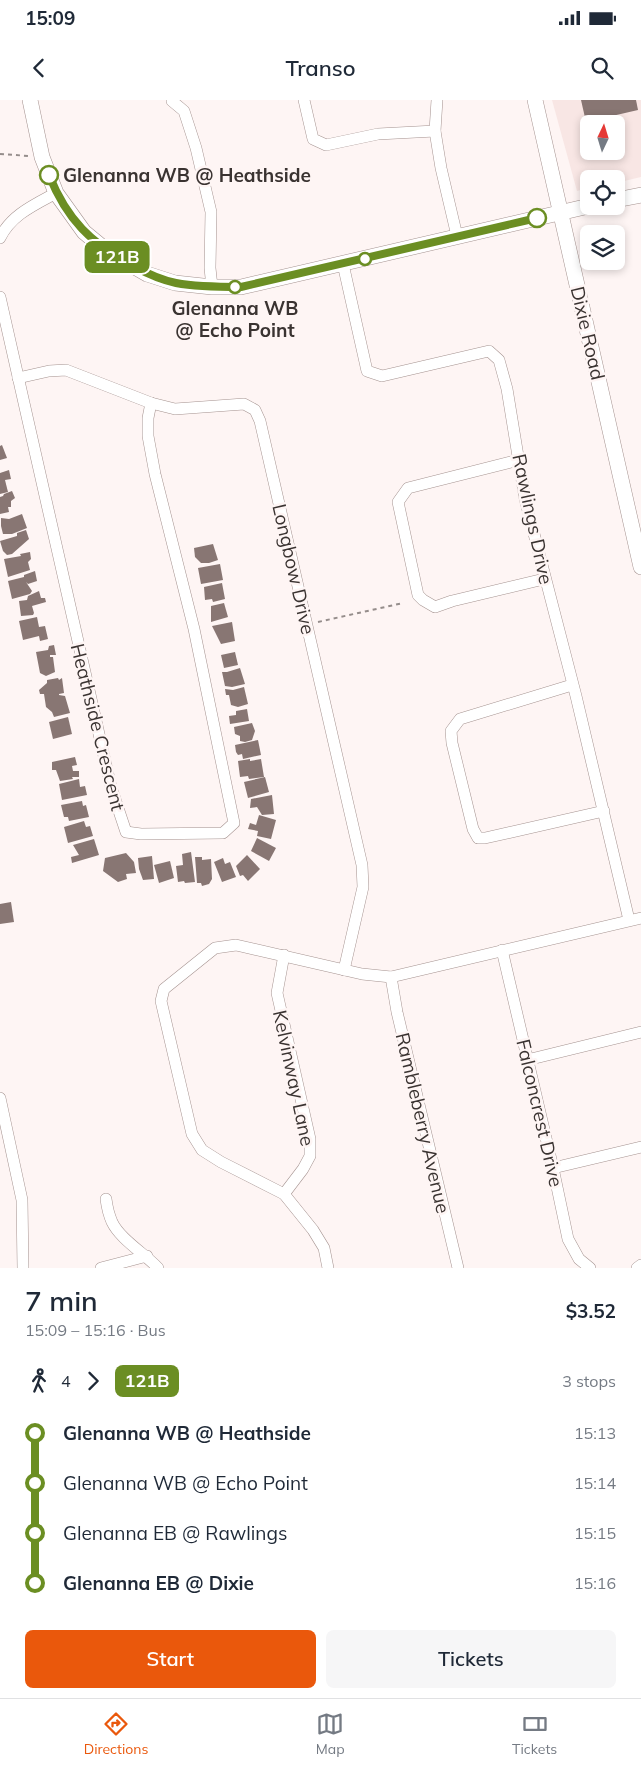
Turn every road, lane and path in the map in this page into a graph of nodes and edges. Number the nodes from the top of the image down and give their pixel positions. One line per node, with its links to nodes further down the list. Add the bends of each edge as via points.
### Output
1 (30, 100): 8 (street)
2 (304, 100): 6 (street, via 313,139 326,145 378,134)
3 (437, 100): 6 (street)
4 (535, 100): 13 (street, Dixie Road)
5 (172, 101): 17 (street, via 184,111 211,212)
6 (435, 131): 14 (street)
7 (0, 154): 8 (path)
8 (42, 157): 9 (street)
9 (56, 193): 15 (street, via 17,216); 17 (street, via 84,232 107,251 148,274 175,283)
10 (641, 195): 11 (street)
11 (625, 198)
12 (580, 208): 13 (street)
13 (560, 213): 14 (street); 22 (street, Dixie Road)
14 (457, 236): 16 (street)
15 (0, 238)
16 (343, 264): 17 (street, via 241,287); 21 (street, Rawlings Drive, via 367,371 382,376 489,351 499,360 507,389)
17 (212, 287)
18 (0, 297): 19 (street, Heathside Crescent)
19 (18, 378): 20 (street, Longbow Drive, via 66,370); 20 (street, Heathside Crescent, via 111,786 126,832 223,833 234,823 194,629 155,474 148,436)
20 (151, 403): 32 (street, Longbow Drive, via 174,409 244,404 255,410 260,421 362,865 363,887)
21 (519, 460): 23 (street, Rawlings Drive); 23 (street, via 408,488 398,502 418,595 435,607)
22 (641, 567)
23 (544, 579): 26 (street, Rawlings Drive)
24 (403, 602): 25 (path)
25 (318, 622)
26 (572, 685): 27 (street, Rawlings Drive); 27 (street, via 460,719 451,731 473,829 478,838 485,838)
27 (604, 811): 29 (street, Rawlings Drive)
28 (641, 918): 29 (street)
29 (629, 920): 30 (street)
30 (502, 950): 33 (street); 35 (street, Falconcrest Drive)
31 (284, 955): 32 (street); 39 (street, Kelvinway Lane, via 277,993 310,1139 310,1156); 39 (street, via 236,945 215,948 164,989 161,1001 192,1134 202,1150)
32 (344, 970): 33 (street)
33 (391, 977): 47 (street, Rambleberry Avenue)
34 (641, 1032): 35 (street)
35 (527, 1060): 38 (street, Falconcrest Drive)
36 (0, 1098): 43 (street, via 22,1200)
37 (641, 1147): 38 (street)
38 (553, 1168): 48 (street, Falconcrest Drive, via 568,1239 578,1259)
39 (284, 1194): 46 (street, via 324,1248)
40 (106, 1199): 41 (street, via 117,1230)
41 (147, 1256): 44 (street); 45 (street)
42 (641, 1265): 49 (street)
43 (23, 1268)
44 (101, 1268)
45 (158, 1268)
46 (328, 1268)
47 (458, 1268)
48 (590, 1268)
49 (637, 1268)

